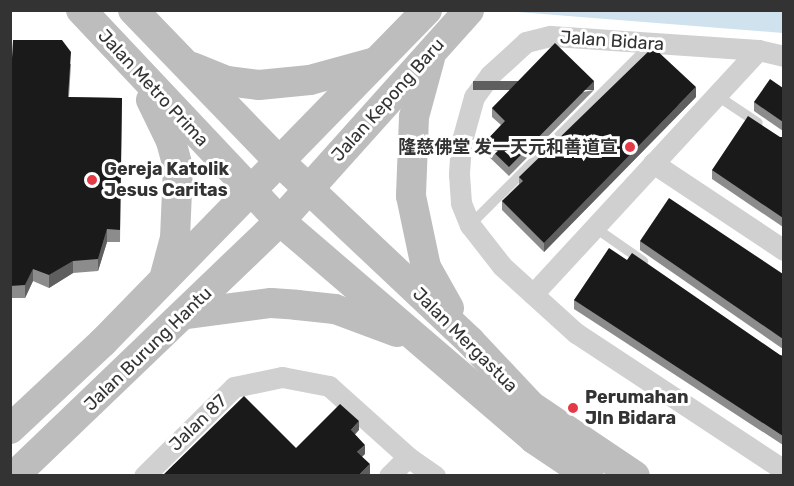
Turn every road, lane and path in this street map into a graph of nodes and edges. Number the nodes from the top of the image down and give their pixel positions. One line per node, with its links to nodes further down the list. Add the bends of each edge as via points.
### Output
1 (81, 10): 11 (main road, Jalan Metro Prima)
2 (133, 10): 9 (main road, Jalan Metro Prima)
3 (469, 10): 6 (main road, Jalan Kepong Baru)
4 (417, 21): 10 (main road, Jalan Kepong Baru)
5 (652, 43): 7 (street, Jalan Bidara); 19 (lane); 19 (street, Jalan Bidara, via 550,36 526,42 490,75 474,96 461,144 461,203)
6 (437, 45): 16 (main road, Jalan Kepong Baru); 27 (main road, via 414,117 411,196 426,267)
7 (758, 50): 8 (street, Jalan Bidara); 12 (street)
8 (783, 56)
9 (178, 61): 10 (main road, via 227,81 259,85 310,80); 14 (main road, Jalan Metro Prima)
10 (376, 62): 14 (main road, Jalan Kepong Baru)
11 (137, 72): 17 (main road, Jalan Metro Prima); 23 (main road, via 171,141 178,167 175,237)
12 (716, 95): 13 (lane); 15 (street)
13 (764, 127)
14 (280, 162): 16 (main road, Jalan Metro Prima); 17 (main road, Jalan Kepong Baru)
15 (653, 163): 20 (street); 21 (street)
16 (308, 189): 18 (main road, Jalan Kepong Baru); 27 (main road, Jalan Mergastua)
17 (251, 192): 18 (main road, Jalan Metro Prima); 23 (main road, Jalan Burung Hantu)
18 (280, 221): 25 (main road, Jalan Burung Hantu); 26 (main road, Jalan Mergastua)
19 (470, 225): 24 (street, Jalan Bidara, via 502,266)
20 (594, 227): 22 (lane); 24 (street)
21 (783, 250)
22 (651, 266)
23 (163, 281): 28 (main road, Jalan Burung Hantu)
24 (533, 294): 30 (street, Jalan Bidara, via 576,333)
25 (186, 314): 26 (main road, via 259,304 335,309); 31 (main road, Jalan Burung Hantu)
26 (414, 338): 35 (main road, Jalan Mergastua, via 534,439)
27 (470, 341): 36 (main road, Jalan Mergastua, via 531,406)
28 (10, 429)
29 (408, 457): 32 (street, Jalan 87, via 328,386 282,378 234,387); 33 (street); 34 (street, Jalan 87)
30 (783, 470)
31 (14, 476)
32 (144, 476)
33 (389, 476)
34 (435, 476)
35 (589, 476)
36 (635, 476)

